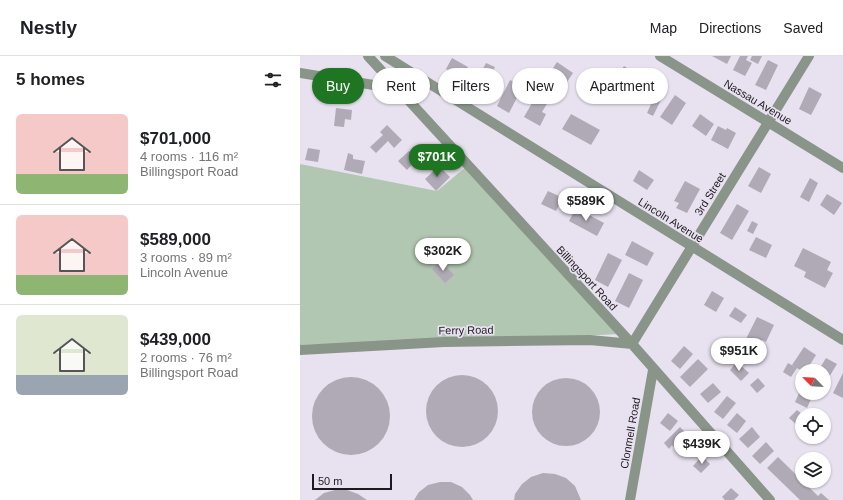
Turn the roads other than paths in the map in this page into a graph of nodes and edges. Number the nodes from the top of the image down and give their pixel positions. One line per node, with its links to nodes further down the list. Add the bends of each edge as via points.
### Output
1 (368, 56): 5 (street, Billingsport Road)
2 (385, 56): 11 (street, Lincoln Avenue)
3 (660, 56): 9 (street, Nassau Avenue)
4 (809, 56): 9 (street, 3rd Street)
5 (379, 68)
6 (300, 73): 7 (street)
7 (372, 85)
8 (412, 104): 13 (street, Billingsport Road)
9 (768, 122): 10 (street, Nassau Avenue); 11 (street, 3rd Street)
10 (843, 168)
11 (692, 247): 12 (street, Lincoln Avenue); 13 (street, 3rd Street)
12 (843, 340)
13 (632, 344): 14 (street, Ferry Road, via 590,340 444,342); 15 (street, Billingsport Road)
14 (300, 350)
15 (654, 370): 16 (street, Clonmell Road); 17 (street, Billingsport Road)
16 (630, 500)
17 (770, 500)

